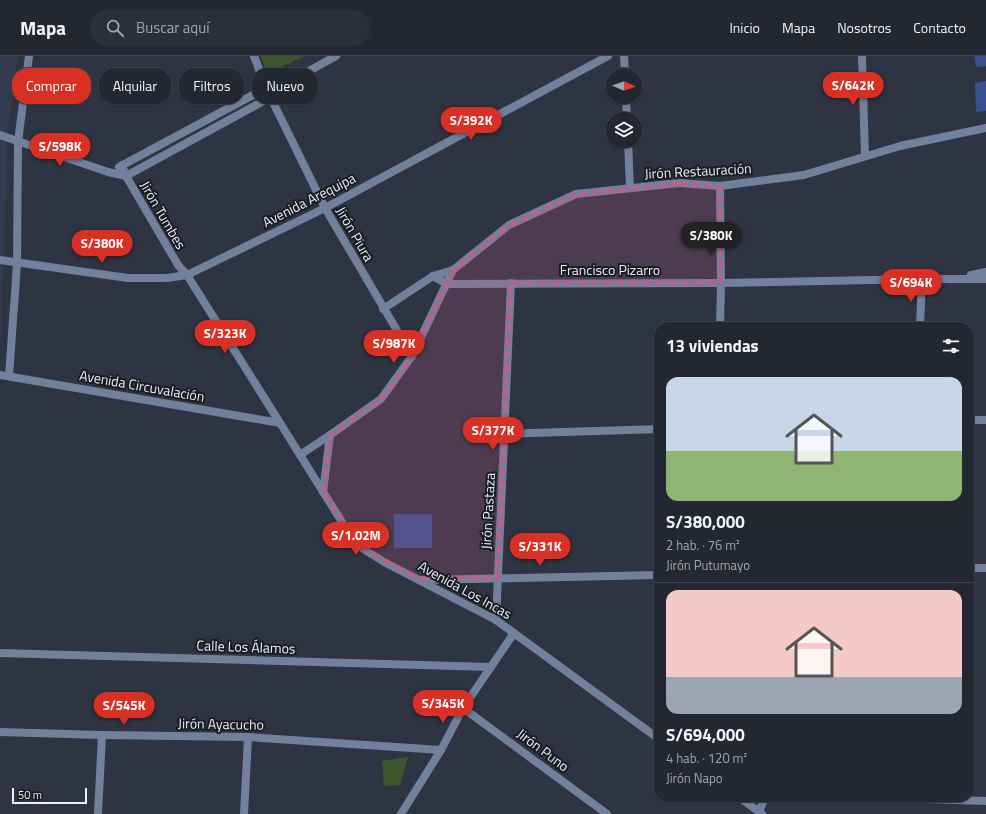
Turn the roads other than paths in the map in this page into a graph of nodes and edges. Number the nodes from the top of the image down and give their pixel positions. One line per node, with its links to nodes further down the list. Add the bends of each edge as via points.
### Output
1 (29, 56): 16 (street)
2 (254, 56): 7 (street, Jirón Piura)
3 (336, 56): 8 (street)
4 (608, 56): 24 (street, Avenida Arequipa)
5 (624, 56): 9 (street)
6 (862, 56): 18 (street)
7 (258, 68)
8 (314, 68)
9 (625, 68)
10 (252, 95): 19 (street)
11 (256, 104): 21 (street)
12 (275, 104): 24 (street, Jirón Piura)
13 (986, 128): 14 (street); 18 (street, Jirón Restauración)
14 (986, 132)
15 (0, 136): 16 (street)
16 (18, 142): 20 (street); 26 (street)
17 (628, 148): 23 (street)
18 (865, 156): 22 (street, Jirón Restauración, via 804,175)
19 (122, 165): 20 (street); 21 (street, Jirón Tumbes)
20 (108, 172): 21 (street)
21 (126, 176): 29 (street, Jirón Tumbes, via 178,265)
22 (720, 186): 23 (street, Jirón Restauración, via 678,183); 35 (street)
23 (630, 188): 27 (street, Jirón Restauración, via 576,194 509,225)
24 (325, 208): 29 (street, Avenida Arequipa); 37 (street, Jirón Piura)
25 (0, 260): 26 (street, Avenida Arequipa)
26 (17, 264): 29 (street, Avenida Arequipa, via 128,278 167,278); 42 (street)
27 (452, 270): 30 (street, Jirón Restauración); 36 (street)
28 (986, 272): 32 (street, Francisco Pizarro)
29 (187, 274): 45 (street, Avenida Los Incas)
30 (433, 276): 36 (street); 37 (street, Jirón Restauración)
31 (922, 278): 32 (street, Francisco Pizarro); 35 (street, Francisco Pizarro); 39 (street)
32 (956, 278): 33 (street, Francisco Pizarro)
33 (986, 279)
34 (511, 283): 35 (street, Francisco Pizarro); 36 (street, Francisco Pizarro); 47 (street, Jirón Pastaza)
35 (721, 283): 38 (street)
36 (447, 284): 40 (street)
37 (383, 309): 40 (street, Jirón Piura)
38 (720, 322)
39 (920, 322)
40 (412, 356): 48 (street, via 381,398)
41 (0, 375): 42 (street, Avenida Circuvalación)
42 (9, 376): 45 (street, Avenida Circuvalación)
43 (974, 420): 44 (street)
44 (986, 420)
45 (280, 423): 49 (street, Avenida Los Incas)
46 (654, 429): 47 (street)
47 (504, 434): 54 (street, Jirón Pastaza)
48 (330, 436): 49 (street); 50 (street)
49 (300, 455): 50 (street, Avenida Los Incas)
50 (323, 492): 55 (street, Avenida Los Incas, via 347,530 362,548)
51 (974, 568): 52 (street)
52 (986, 568)
53 (654, 575): 54 (street)
54 (498, 578): 55 (street); 56 (street, Jirón Pastaza)
55 (421, 580): 56 (street, Avenida Los Incas)
56 (496, 620): 57 (street, Avenida Los Incas)
57 (514, 633): 59 (street); 63 (street, Avenida Los Incas)
58 (0, 653): 59 (street, Calle Los Álamos)
59 (491, 667): 60 (street)
60 (463, 708): 65 (street); 74 (street, Jirón Puno)
61 (0, 732): 62 (street, Jirón Ayacucho)
62 (102, 735): 64 (street, Jirón Ayacucho); 71 (street)
63 (654, 735)
64 (248, 737): 65 (street, Jirón Ayacucho); 72 (street)
65 (441, 750): 73 (street)
66 (974, 801): 67 (street)
67 (986, 801)
68 (746, 802): 70 (street)
69 (764, 802): 70 (street)
70 (761, 813)
71 (98, 814)
72 (244, 814)
73 (401, 814)
74 (606, 814)

